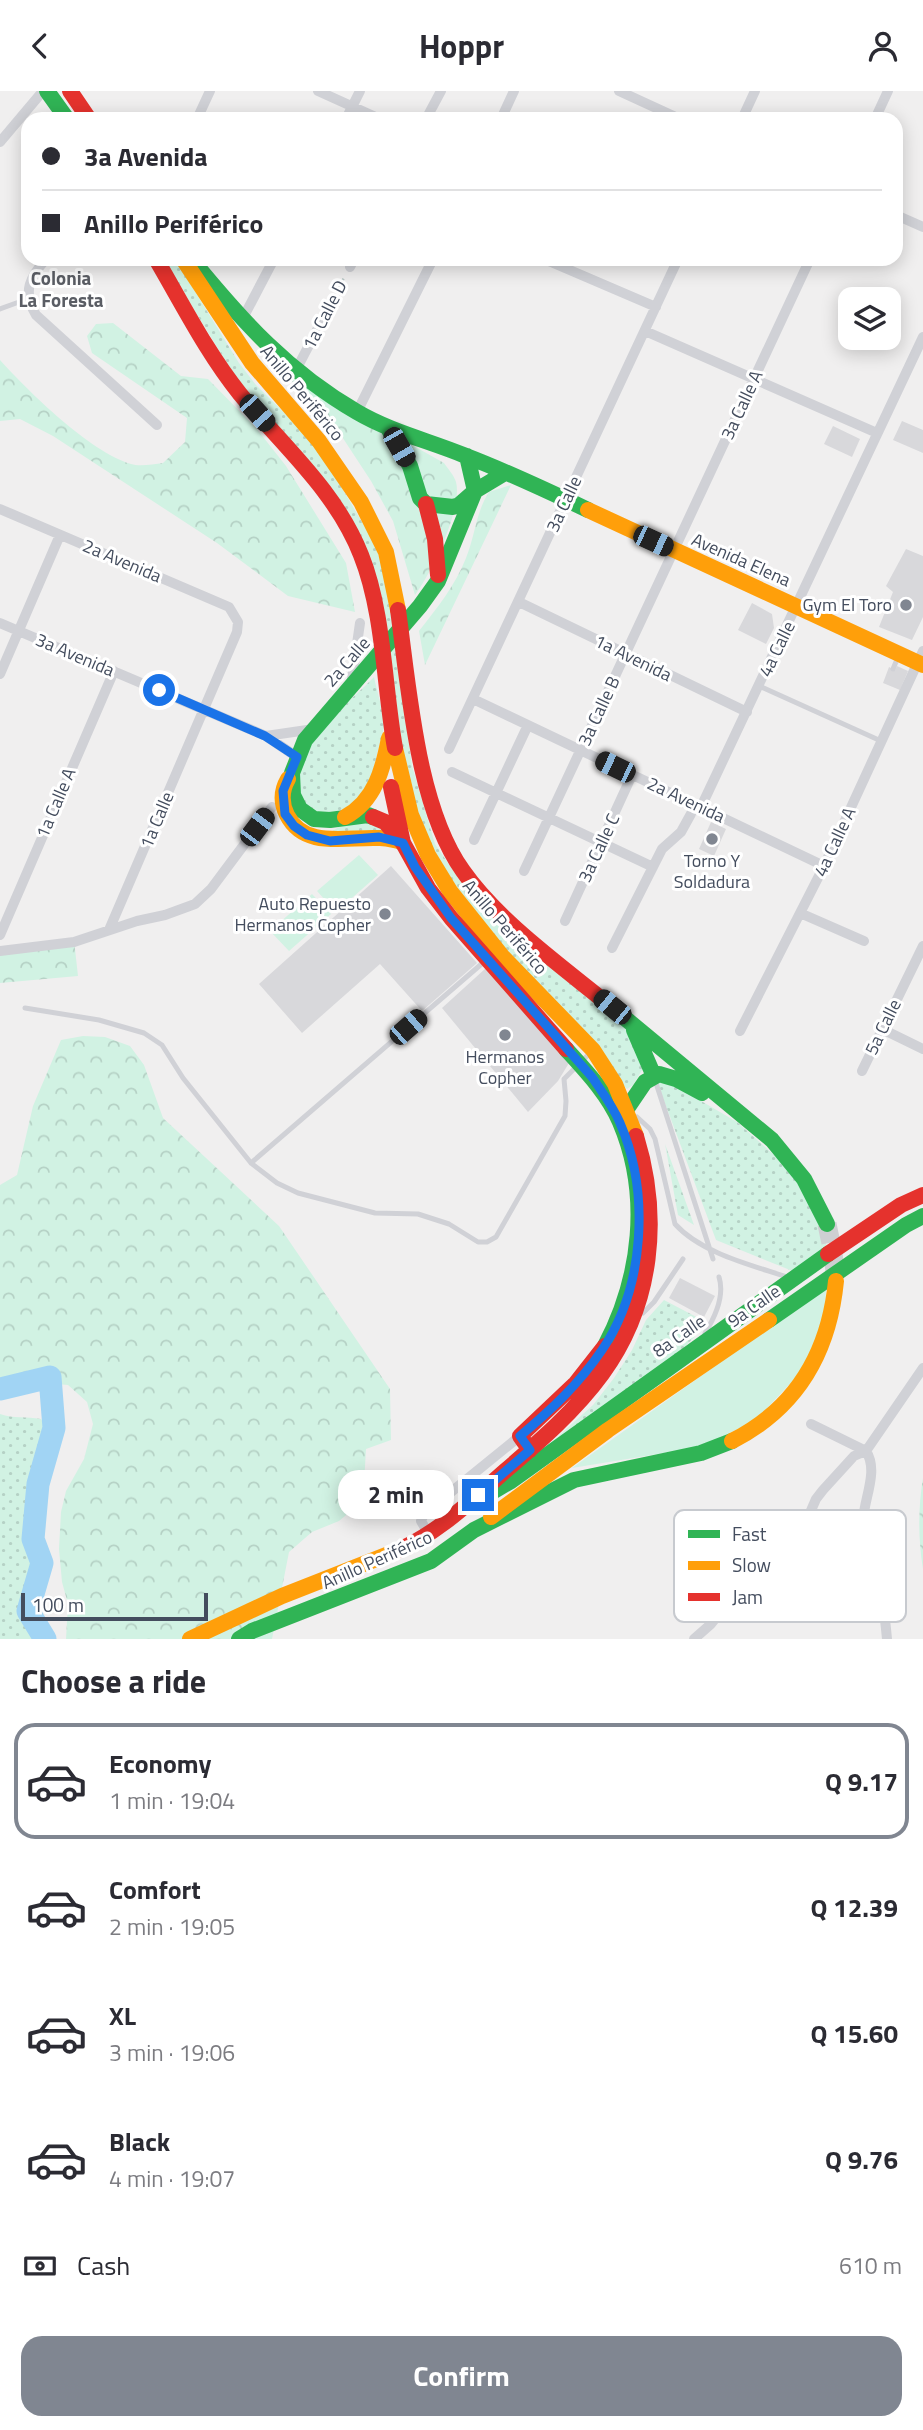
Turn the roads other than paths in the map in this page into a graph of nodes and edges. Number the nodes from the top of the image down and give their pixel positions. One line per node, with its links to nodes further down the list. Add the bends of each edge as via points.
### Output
1 (45, 91): 13 (street); 14 (main road)
2 (70, 91): 15 (main road)
3 (210, 91): 16 (street)
4 (318, 91): 12 (street)
5 (360, 91): 12 (street)
6 (440, 91): 19 (street)
7 (514, 91): 20 (street)
8 (620, 91): 21 (street)
9 (740, 91): 11 (street)
10 (888, 91): 23 (street)
11 (754, 94): 22 (street)
12 (352, 107): 17 (street); 18 (street)
13 (26, 112)
14 (62, 112)
15 (84, 112)
16 (200, 112)
17 (350, 112)
18 (364, 112)
19 (430, 112)
20 (504, 112)
21 (665, 112)
22 (745, 112)
23 (878, 112)
24 (21, 118): 25 (street)
25 (0, 142)
26 (903, 218): 27 (street)
27 (923, 227)
28 (40, 266): 37 (street)
29 (160, 266): 77 (main road, Anillo Periférico, via 225,373 344,518 372,591)
30 (187, 266): 107 (main road, Anillo Periférico, via 237,344 320,442 382,541 393,579 428,789 453,856 506,919)
31 (197, 266): 41 (main road, Avenida Elena)
32 (270, 266): 41 (street)
33 (430, 266): 46 (street)
34 (560, 266): 39 (street)
35 (675, 266): 39 (street, 3a Calle)
36 (807, 266): 45 (street, 3a Calle A)
37 (28, 294): 40 (lane); 47 (street, via 42,321)
38 (329, 307): 44 (street, 1a Calle D)
39 (656, 307): 42 (street, 3a Calle)
40 (0, 309)
41 (243, 320): 44 (main road, Avenida Elena)
42 (645, 331): 45 (street); 55 (street, 3a Calle)
43 (923, 337): 49 (street, 4a Calle)
44 (296, 370): 46 (main road, Avenida Elena)
45 (754, 380): 49 (street); 59 (street, 3a Calle A)
46 (357, 412): 48 (main road, Avenida Elena)
47 (157, 425)
48 (388, 428): 50 (main road, Avenida Elena); 52 (main road)
49 (877, 433): 62 (street, 4a Calle)
50 (428, 441): 51 (main road, Avenida Elena); 52 (main road)
51 (467, 456): 53 (main road, Avenida Elena); 54 (main road)
52 (410, 466): 56 (main road)
53 (505, 473): 54 (main road); 55 (main road, Avenida Elena)
54 (475, 491): 56 (main road, via 453,507); 60 (main road, 2a Calle)
55 (567, 500): 59 (main road, Avenida Elena); 61 (street, 3a Calle)
56 (426, 504): 60 (main road, via 435,539)
57 (0, 509): 58 (street, 2a Avenida)
58 (60, 535): 63 (street, 2a Avenida, via 229,607); 66 (street)
59 (675, 551): 62 (main road, Avenida Elena); 67 (street, 3a Calle B)
60 (438, 581): 71 (main road, 2a Calle)
61 (519, 602): 67 (street, 1a Avenida); 73 (street, 3a Calle)
62 (797, 606): 68 (main road, Avenida Elena, via 896,662); 72 (street, 4a Calle)
63 (238, 622): 74 (street, 1a Calle)
64 (0, 623): 66 (street, 3a Avenida)
65 (360, 624): 71 (street)
66 (19, 632): 69 (street, 3a Avenida); 70 (street)
67 (625, 655): 75 (street, 1a Avenida); 82 (street, 3a Calle B)
68 (921, 660): 80 (street, 4a Calle A, via 903,687)
69 (114, 671): 74 (street, 3a Avenida); 100 (street, 1a Calle A)
70 (0, 674)
71 (356, 682): 78 (main road, 2a Calle)
72 (759, 686): 75 (street, 4a Calle); 80 (lane)
73 (473, 699): 76 (street, 2a Avenida); 81 (street, 3a Calle)
74 (205, 710): 79 (street, 3a Avenida); 99 (street, 1a Calle)
75 (747, 712): 88 (street, 4a Calle)
76 (528, 725): 82 (street, 2a Avenida); 86 (street)
77 (392, 726): 89 (main road, via 374,787 361,808); 92 (main road, via 390,782); 111 (main road, Anillo Periférico, via 399,774 416,826 450,895 492,946)
78 (314, 729): 79 (street); 83 (main road, 2a Calle)
79 (265, 736): 83 (street, 3a Avenida)
80 (882, 741): 94 (street, 4a Calle A)
81 (449, 749)
82 (580, 750): 85 (street, 2a Avenida); 90 (street, 3a Calle B)
83 (294, 765): 89 (main road, via 293,795 304,814 325,820); 92 (main road, 2a Calle, via 282,799 285,814 300,831 330,841 379,837)
84 (452, 772): 86 (street)
85 (632, 775): 88 (street, 2a Avenida); 93 (street, 3a Calle C)
86 (496, 793): 90 (street); 91 (street)
87 (272, 807): 99 (street, via 195,904)
88 (701, 807): 94 (street, 2a Avenida); 95 (street, 4a Calle, via 668,842)
89 (345, 817): 92 (main road, via 376,817)
90 (548, 818): 93 (street); 96 (street, 3a Calle B)
91 (474, 840)
92 (403, 843): 105 (main road, Anillo Periférico, via 428,888)
93 (601, 843): 95 (street); 98 (street, 3a Calle C)
94 (824, 866): 97 (street, 4a Calle A)
95 (653, 867): 103 (street, 4a Calle)
96 (524, 871)
97 (800, 913): 101 (street); 109 (street, 4a Calle A)
98 (565, 921)
99 (109, 930): 104 (street, via 74,942)
100 (0, 935)
101 (864, 941)
102 (923, 946): 108 (street, 5a Calle)
103 (612, 948)
104 (0, 951)
105 (487, 959): 112 (main road, Anillo Periférico); 117 (lane)
106 (25, 1008): 117 (lane, via 99,1020 144,1033 162,1045)
107 (629, 1022): 114 (main road); 116 (main road, Anillo Periférico)
108 (882, 1029): 110 (street); 113 (street, 5a Calle)
109 (740, 1031)
110 (923, 1049)
111 (593, 1050): 112 (lane); 115 (main road, Anillo Periférico)
112 (579, 1062): 117 (lane, via 564,1079 565,1116 496,1237 488,1242 478,1242 449,1224 418,1214 374,1213 298,1193); 133 (main road, Anillo Periférico, via 611,1105 626,1139 638,1207 635,1257 623,1310 603,1349 572,1389)
113 (862, 1071)
114 (653, 1074): 115 (main road, via 641,1083); 116 (main road, via 665,1073); 123 (lane)
115 (628, 1109): 121 (lane, via 655,1139 675,1224); 129 (main road, Anillo Periférico, via 642,1148 651,1201 647,1263)
116 (739, 1113): 120 (main road, Anillo Periférico, via 796,1165)
117 (251, 1163)
118 (923, 1195): 127 (main road, 8a Calle, via 859,1231)
119 (923, 1216): 139 (main road, 9a Calle, via 608,1430)
120 (827, 1224)
121 (691, 1238): 122 (lane); 123 (lane)
122 (688, 1246)
123 (709, 1247): 125 (lane); 127 (lane)
124 (683, 1259): 129 (lane, via 654,1302)
125 (713, 1259)
126 (719, 1277): 130 (lane, via 718,1306)
127 (793, 1279): 130 (main road, 8a Calle)
128 (836, 1281): 139 (main road, Anillo Periférico, via 826,1336 813,1366 776,1412 753,1430 701,1453 574,1480)
129 (629, 1326): 134 (main road, Anillo Periférico, via 614,1357 580,1402)
130 (698, 1346): 138 (main road, 8a Calle, via 511,1481)
131 (923, 1368): 135 (street)
132 (811, 1424): 135 (street)
133 (520, 1436): 134 (main road); 140 (street, Anillo Periférico, via 425,1514 421,1521)
134 (530, 1450): 138 (main road, Anillo Periférico)
135 (866, 1451): 136 (street, via 854,1457 823,1490); 137 (street, via 872,1472)
136 (811, 1510)
137 (864, 1510)
138 (458, 1512): 140 (main road, Anillo Periférico)
139 (474, 1530): 143 (main road, Anillo Periférico, via 430,1561)
140 (428, 1533): 142 (main road, Anillo Periférico, via 415,1543 243,1611)
141 (713, 1622): 144 (street)
142 (190, 1639)
143 (239, 1639)
144 (694, 1639)

